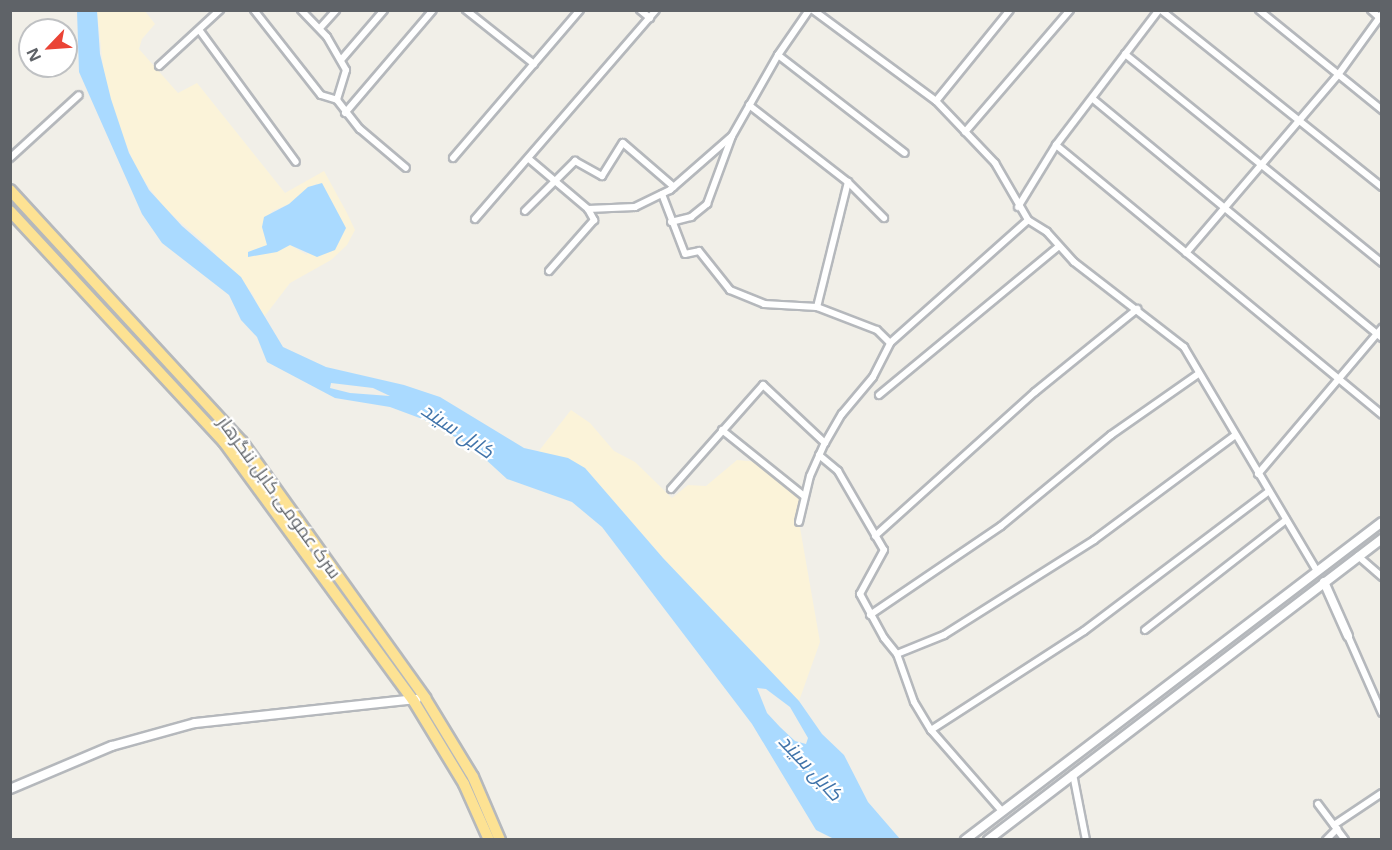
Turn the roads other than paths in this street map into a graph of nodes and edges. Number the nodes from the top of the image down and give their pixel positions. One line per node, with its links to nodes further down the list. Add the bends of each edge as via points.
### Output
1 (220, 10): 20 (street)
2 (254, 10): 29 (street, via 321,95)
3 (302, 10): 19 (street)
4 (336, 10): 19 (street)
5 (384, 10): 23 (street)
6 (433, 10): 33 (street)
7 (466, 10): 24 (street)
8 (580, 10): 24 (street)
9 (640, 10): 18 (street)
10 (656, 10): 18 (street)
11 (811, 10): 22 (street); 30 (street)
12 (1010, 10): 30 (street)
13 (1070, 10): 35 (street)
14 (1160, 10): 21 (street); 34 (street)
15 (1259, 10): 26 (street)
16 (1371, 10): 17 (street)
17 (1381, 17): 26 (street)
18 (650, 18): 41 (street)
19 (320, 28): 23 (street)
20 (200, 31): 25 (street); 42 (street)
21 (1125, 54): 28 (street); 43 (street)
22 (778, 55): 31 (street); 38 (street)
23 (341, 60): 29 (street, via 345,77)
24 (534, 64): 40 (street)
25 (159, 66)
26 (1338, 75): 32 (street); 34 (street)
27 (79, 95): 39 (street)
28 (1093, 99): 37 (street); 51 (street)
29 (337, 100): 33 (street)
30 (936, 101): 35 (street)
31 (749, 105): 36 (street); 46 (street)
32 (1382, 110)
33 (345, 113): 44 (street)
34 (1300, 121): 43 (street); 48 (street)
35 (965, 132): 52 (street, via 995,163)
36 (732, 136): 47 (street); 59 (street, via 707,204 691,217)
37 (1056, 145): 52 (street); 61 (street)
38 (905, 153)
39 (10, 158)
40 (453, 158)
41 (529, 159): 45 (street); 57 (street)
42 (296, 162)
43 (1261, 162): 51 (street); 62 (street)
44 (406, 168)
45 (556, 181): 47 (street, via 575,161 602,176 623,143); 53 (street); 55 (street)
46 (848, 182): 56 (street); 66 (street)
47 (674, 187): 50 (street)
48 (1382, 187)
49 (10, 190): 63 (highway, سرک عمومی کابل ننگرهار)
50 (662, 194): 53 (street, via 635,207); 59 (street)
51 (1224, 206): 61 (street); 69 (street)
52 (1018, 207): 58 (street, via 1026,212)
53 (588, 209): 64 (street, via 593,224)
54 (10, 211): 65 (highway, سرک عمومی کابل ننگرهار)
55 (525, 211)
56 (884, 218)
57 (476, 219)
58 (1028, 220): 60 (street, via 1047,232); 70 (street)
59 (671, 222): 66 (street, via 685,254 699,251 730,290 764,304)
60 (1057, 248): 67 (street); 73 (street)
61 (1186, 253): 72 (street)
62 (1382, 263)
63 (81, 266): 65 (highway); 96 (highway, سرک عمومی کابل ننگرهار, via 231,428)
64 (549, 271)
65 (71, 276): 97 (highway, سرک عمومی کابل ننگرهار, via 224,442)
66 (817, 307): 70 (street, via 877,330)
67 (1137, 309): 71 (street, via 1184,347); 86 (street, via 1035,392)
68 (1382, 328): 69 (street)
69 (1379, 336): 72 (street)
70 (890, 343): 77 (street, via 873,377 842,414)
71 (1198, 374): 76 (street); 92 (street, via 1111,435 1000,526)
72 (1338, 379): 74 (street); 79 (street)
73 (879, 394)
74 (1382, 414)
75 (722, 430): 77 (street, via 763,385); 80 (street); 82 (street)
76 (1234, 436): 79 (street); 95 (street, via 1094,540 944,635)
77 (825, 443): 78 (street)
78 (819, 455): 82 (street); 86 (street, via 838,471)
79 (1258, 474): 81 (street)
80 (671, 489)
81 (1269, 491): 83 (street); 100 (street, via 1084,631)
82 (804, 496): 84 (street)
83 (1286, 520): 89 (street); 93 (street)
84 (799, 522)
85 (1382, 522): 89 (street)
86 (875, 536): 92 (street, via 884,550 860,594)
87 (1382, 539): 88 (street)
88 (1358, 556): 90 (street); 91 (street)
89 (1317, 571): 99 (street)
90 (1382, 577)
91 (1324, 582): 94 (street); 101 (street)
92 (870, 615): 95 (street)
93 (1145, 630)
94 (1348, 636): 98 (street)
95 (897, 654): 100 (street, via 914,702)
96 (425, 698): 97 (street); 109 (highway, سرک عمومی کابل ننگرهار, via 473,777)
97 (412, 700): 103 (street, via 195,723 112,746); 108 (highway, سرک عمومی کابل ننگرهار, via 464,784)
98 (1382, 713)
99 (1113, 726): 101 (street); 106 (street)
100 (931, 730): 106 (street)
101 (1122, 737): 102 (street)
102 (1073, 774): 111 (street); 112 (street)
103 (10, 789)
104 (1382, 793): 107 (street)
105 (1318, 804): 107 (street)
106 (1002, 811): 110 (street)
107 (1335, 827): 113 (street); 114 (street)
108 (489, 840)
109 (500, 840)
110 (965, 840)
111 (988, 840)
112 (1086, 840)
113 (1326, 840)
114 (1345, 840)

